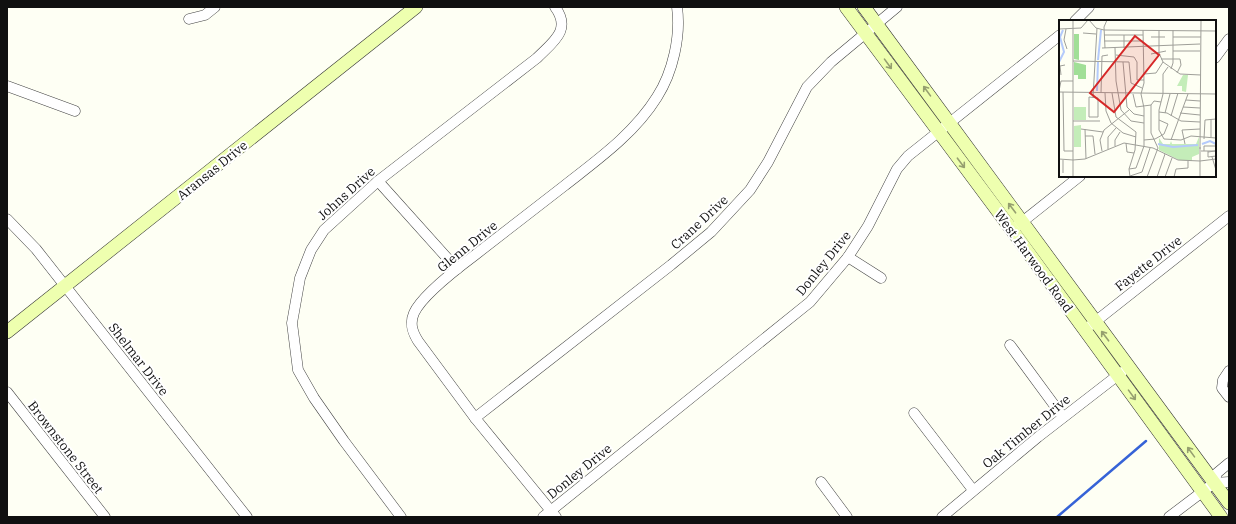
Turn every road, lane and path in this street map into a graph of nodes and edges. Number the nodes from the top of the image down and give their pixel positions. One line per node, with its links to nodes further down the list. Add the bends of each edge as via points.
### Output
1 (215, 7): 9 (street, via 205,15)
2 (555, 7): 21 (street, Johns Drive, via 562,21 561,33 538,58)
3 (677, 7): 27 (street, Glenn Drive, via 677,41 666,82 639,120 623,138 587,168)
4 (846, 7): 12 (main road, West Harwood Road)
5 (864, 7): 11 (main road, West Harwood Road)
6 (897, 7): 11 (street, Crane Drive)
7 (1089, 7): 10 (street)
8 (413, 8): 29 (main road, Aransas Drive)
9 (189, 19)
10 (1076, 20)
11 (877, 23): 12 (street, Crane Drive); 18 (main road, West Harwood Road, one-way to 11)
12 (866, 32): 19 (main road, West Harwood Road, one-way to 19); 41 (street, Crane Drive, via 826,66 807,87 768,162 750,190 711,232)
13 (1059, 36): 18 (street, Donley Drive)
14 (1229, 39): 15 (street)
15 (1216, 57)
16 (7, 86): 17 (street)
17 (74, 111)
18 (950, 123): 19 (street, Donley Drive); 24 (main road, West Harwood Road, one-way to 18)
19 (938, 132): 25 (main road, West Harwood Road, one-way to 25); 26 (street, Donley Drive, via 908,156 897,169 868,226)
20 (1079, 177): 24 (street)
21 (378, 181): 27 (street); 52 (street, Johns Drive, via 324,230 311,250 300,278 292,323 298,370 344,442)
22 (1229, 216): 30 (street, Fayette Drive)
23 (7, 219): 29 (street, Shelmar Drive, via 36,249)
24 (1023, 222): 25 (street); 30 (main road, West Harwood Road)
25 (1012, 230): 31 (main road, West Harwood Road)
26 (848, 257): 28 (street); 49 (street, Donley Drive, via 810,302)
27 (457, 269): 41 (street, Glenn Drive, via 422,302 414,314 412,331)
28 (881, 278)
29 (66, 287): 32 (main road, Aransas Drive); 51 (street, Shelmar Drive)
30 (1095, 322): 31 (street, Fayette Drive); 34 (main road, West Harwood Road, one-way to 30)
31 (1084, 330): 36 (main road, West Harwood Road)
32 (7, 332)
33 (1010, 345): 40 (street)
34 (1129, 367): 36 (street, Oak Timber Drive); 45 (main road, West Harwood Road, one-way to 34)
35 (1226, 375): 38 (street, via 1222,388)
36 (1117, 376): 40 (street, Oak Timber Drive); 47 (main road, West Harwood Road, one-way to 47)
37 (7, 392): 50 (street, Brownstone Street)
38 (1229, 397)
39 (914, 413): 46 (street)
40 (1064, 417): 46 (street, Oak Timber Drive)
41 (476, 418): 49 (street, Glenn Drive)
42 (1229, 463): 45 (street, via 1218,473)
43 (821, 482): 54 (street)
44 (1229, 482): 45 (street)
45 (1214, 483): 47 (street); 48 (main road, West Harwood Road)
46 (973, 490): 55 (street, Oak Timber Drive)
47 (1202, 492): 56 (street); 57 (main road, West Harwood Road)
48 (1229, 503)
49 (554, 514): 53 (street, Donley Drive)
50 (104, 517)
51 (247, 517)
52 (401, 517)
53 (543, 517)
54 (847, 517)
55 (942, 517)
56 (1169, 517)
57 (1220, 517)

